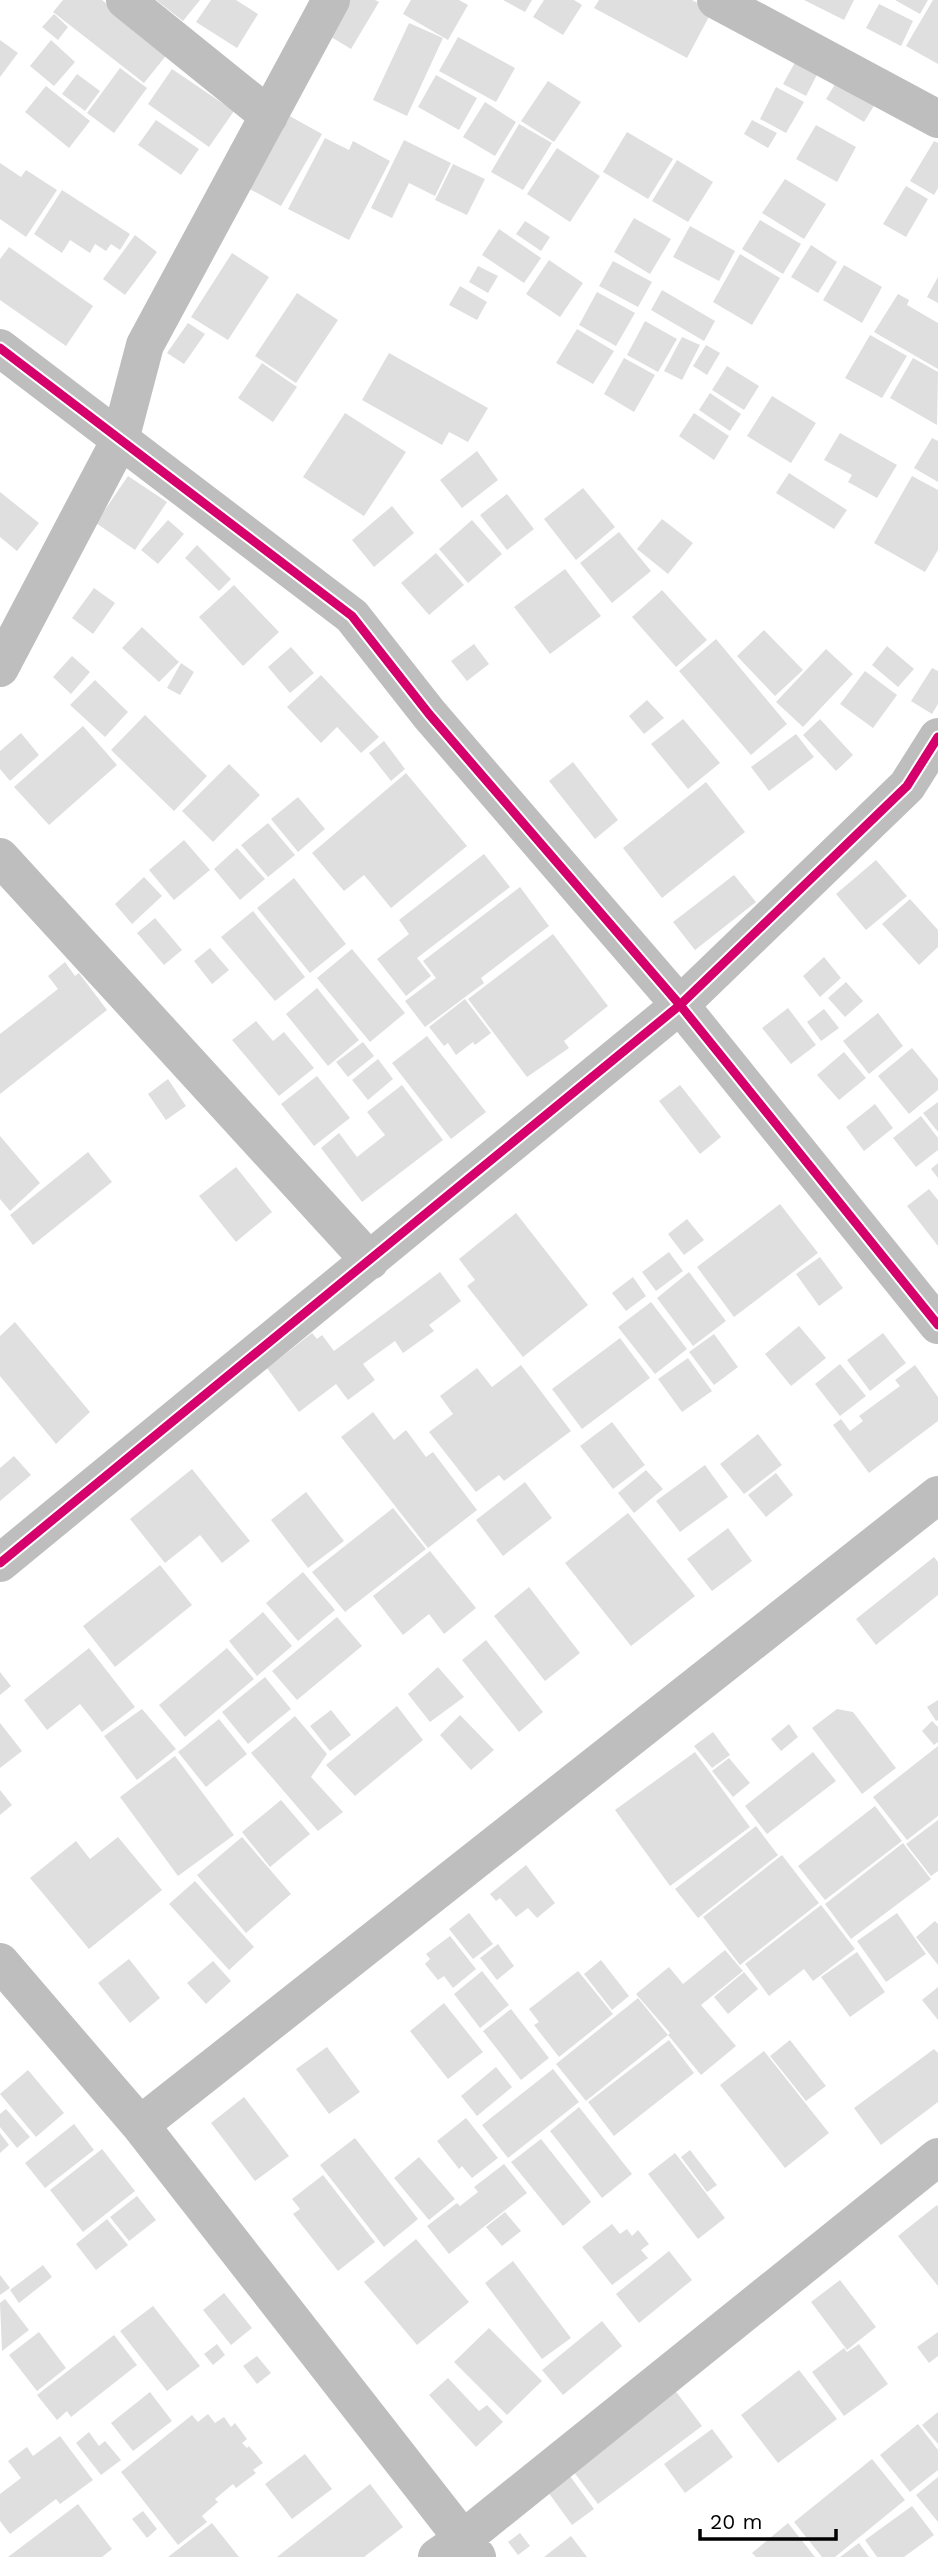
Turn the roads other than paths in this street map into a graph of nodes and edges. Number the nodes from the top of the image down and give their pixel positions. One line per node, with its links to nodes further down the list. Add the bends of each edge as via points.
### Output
1 (125, 0): 4 (street)
2 (331, 0): 4 (street)
3 (716, 0): 5 (street)
4 (269, 116): 7 (street, via 145,345)
5 (938, 119)
6 (0, 348): 7 (street)
7 (120, 440): 8 (street); 11 (street, via 352,616 429,713)
8 (0, 668)
9 (938, 737): 11 (street, via 907,786)
10 (0, 857): 12 (street)
11 (680, 1005): 12 (street); 13 (street)
12 (370, 1261): 15 (street)
13 (938, 1325)
14 (938, 1495): 17 (street)
15 (0, 1563)
16 (0, 1962): 17 (street)
17 (140, 2125): 19 (street)
18 (938, 2157): 19 (street)
19 (459, 2551)

